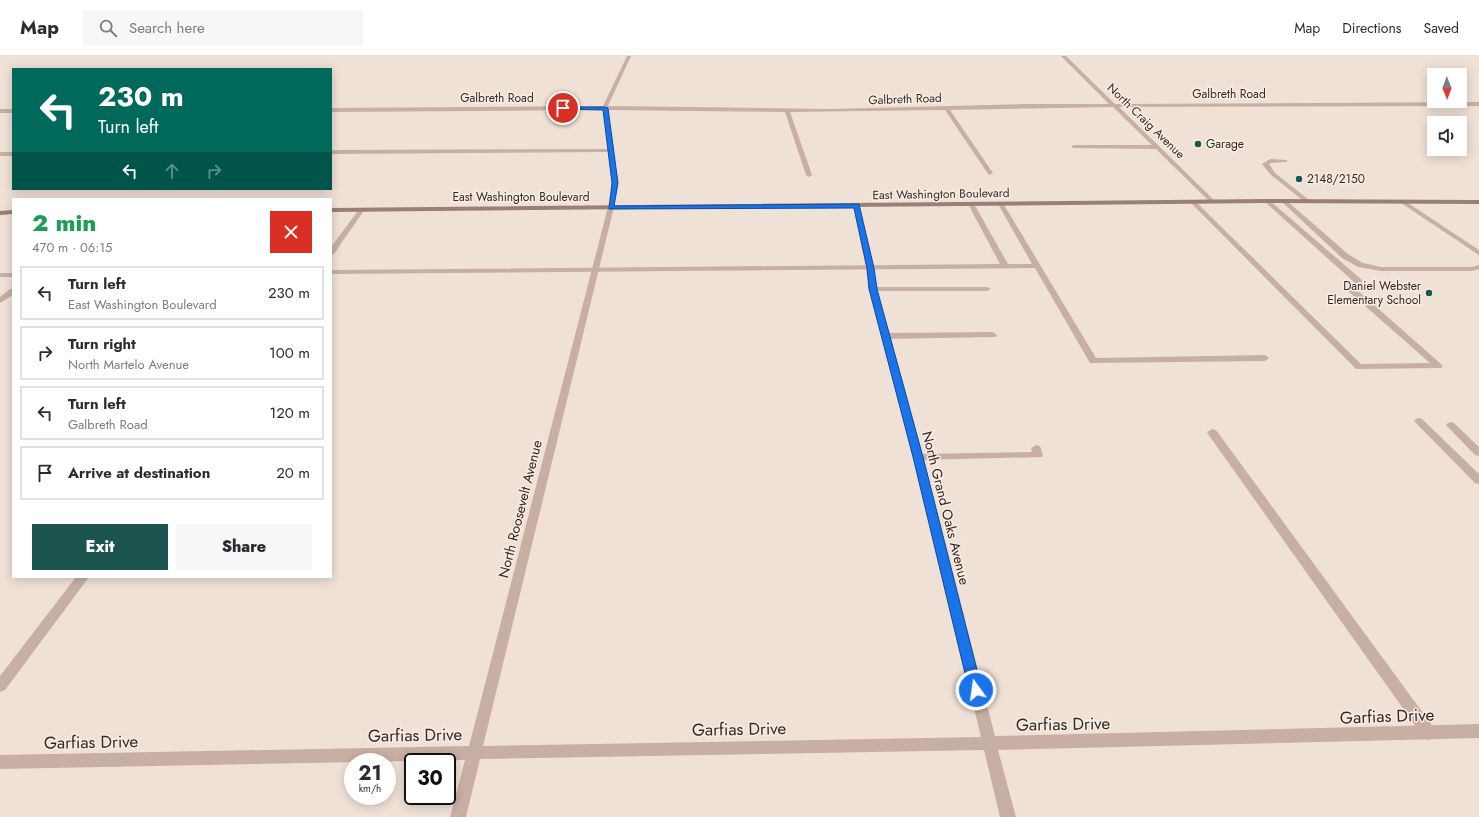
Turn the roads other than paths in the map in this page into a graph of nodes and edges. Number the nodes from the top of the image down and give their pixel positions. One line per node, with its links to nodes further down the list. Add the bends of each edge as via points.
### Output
1 (629, 56): 5 (street)
2 (1063, 56): 4 (street, North Craig Avenue)
3 (1479, 104): 4 (street, Galbreth Road)
4 (1115, 105): 6 (street, Galbreth Road); 12 (street, North Craig Avenue)
5 (605, 108): 7 (street, Galbreth Road); 10 (street, Galbreth Road); 13 (street, North Roosevelt Avenue)
6 (946, 109): 10 (street, Galbreth Road); 18 (street)
7 (332, 110)
8 (0, 111): 9 (street)
9 (12, 111)
10 (787, 111): 19 (street)
11 (1074, 147): 12 (street)
12 (1157, 147): 22 (street, North Craig Avenue)
13 (610, 150): 14 (street); 30 (street, North Roosevelt Avenue, via 615,183)
14 (332, 152)
15 (0, 154): 16 (street)
16 (12, 154)
17 (1286, 160): 24 (street, via 1270,161 1265,164 1273,174)
18 (990, 173)
19 (809, 176)
20 (1267, 201): 21 (street, via 1359,282 1351,289 1438,366 1359,367); 22 (main road, East Washington Boulevard); 23 (main road, East Washington Boulevard)
21 (1192, 202): 22 (main road, East Washington Boulevard); 28 (main road, East Washington Boulevard)
22 (1213, 202)
23 (1284, 202): 24 (main road, East Washington Boulevard); 39 (street, via 1345,256 1360,265 1381,269)
24 (1307, 202): 25 (main road, East Washington Boulevard)
25 (1403, 202): 26 (main road, East Washington Boulevard); 36 (street)
26 (1479, 202)
27 (971, 204): 28 (main road, East Washington Boulevard); 29 (main road, East Washington Boulevard); 37 (street)
28 (1001, 204): 38 (street)
29 (856, 206): 30 (main road, East Washington Boulevard); 40 (street, North Grand Oaks Avenue)
30 (611, 208): 31 (main road, East Washington Boulevard); 41 (street, North Roosevelt Avenue)
31 (362, 209): 32 (main road, East Washington Boulevard); 35 (street)
32 (332, 210)
33 (0, 212): 34 (main road)
34 (12, 212)
35 (332, 251)
36 (1479, 253)
37 (1005, 266): 38 (street); 40 (street)
38 (1037, 266): 51 (street, via 1093,361)
39 (1479, 267)
40 (870, 268): 41 (street); 45 (street, North Grand Oaks Avenue)
41 (595, 270): 42 (street); 64 (street, North Roosevelt Avenue)
42 (332, 272)
43 (0, 275): 44 (street)
44 (12, 275)
45 (873, 289): 46 (street); 50 (street, North Grand Oaks Avenue)
46 (987, 289)
47 (12, 292): 48 (street)
48 (0, 301)
49 (993, 335): 50 (street)
50 (886, 336): 57 (street, North Grand Oaks Avenue)
51 (1265, 358)
52 (1419, 421): 58 (street)
53 (1451, 425): 56 (street)
54 (1212, 432): 62 (street)
55 (1036, 448): 57 (street, via 1038,455)
56 (1479, 453)
57 (918, 457): 63 (street, North Grand Oaks Avenue)
58 (1479, 480)
59 (82, 578): 60 (street)
60 (0, 686)
61 (1479, 731): 62 (street, Garfias Drive)
62 (1429, 733): 63 (street, Garfias Drive)
63 (989, 744): 64 (street, Garfias Drive); 67 (street, North Grand Oaks Avenue)
64 (475, 752): 65 (street, Garfias Drive); 66 (street, North Roosevelt Avenue)
65 (0, 762)
66 (458, 817)
67 (1008, 817)

